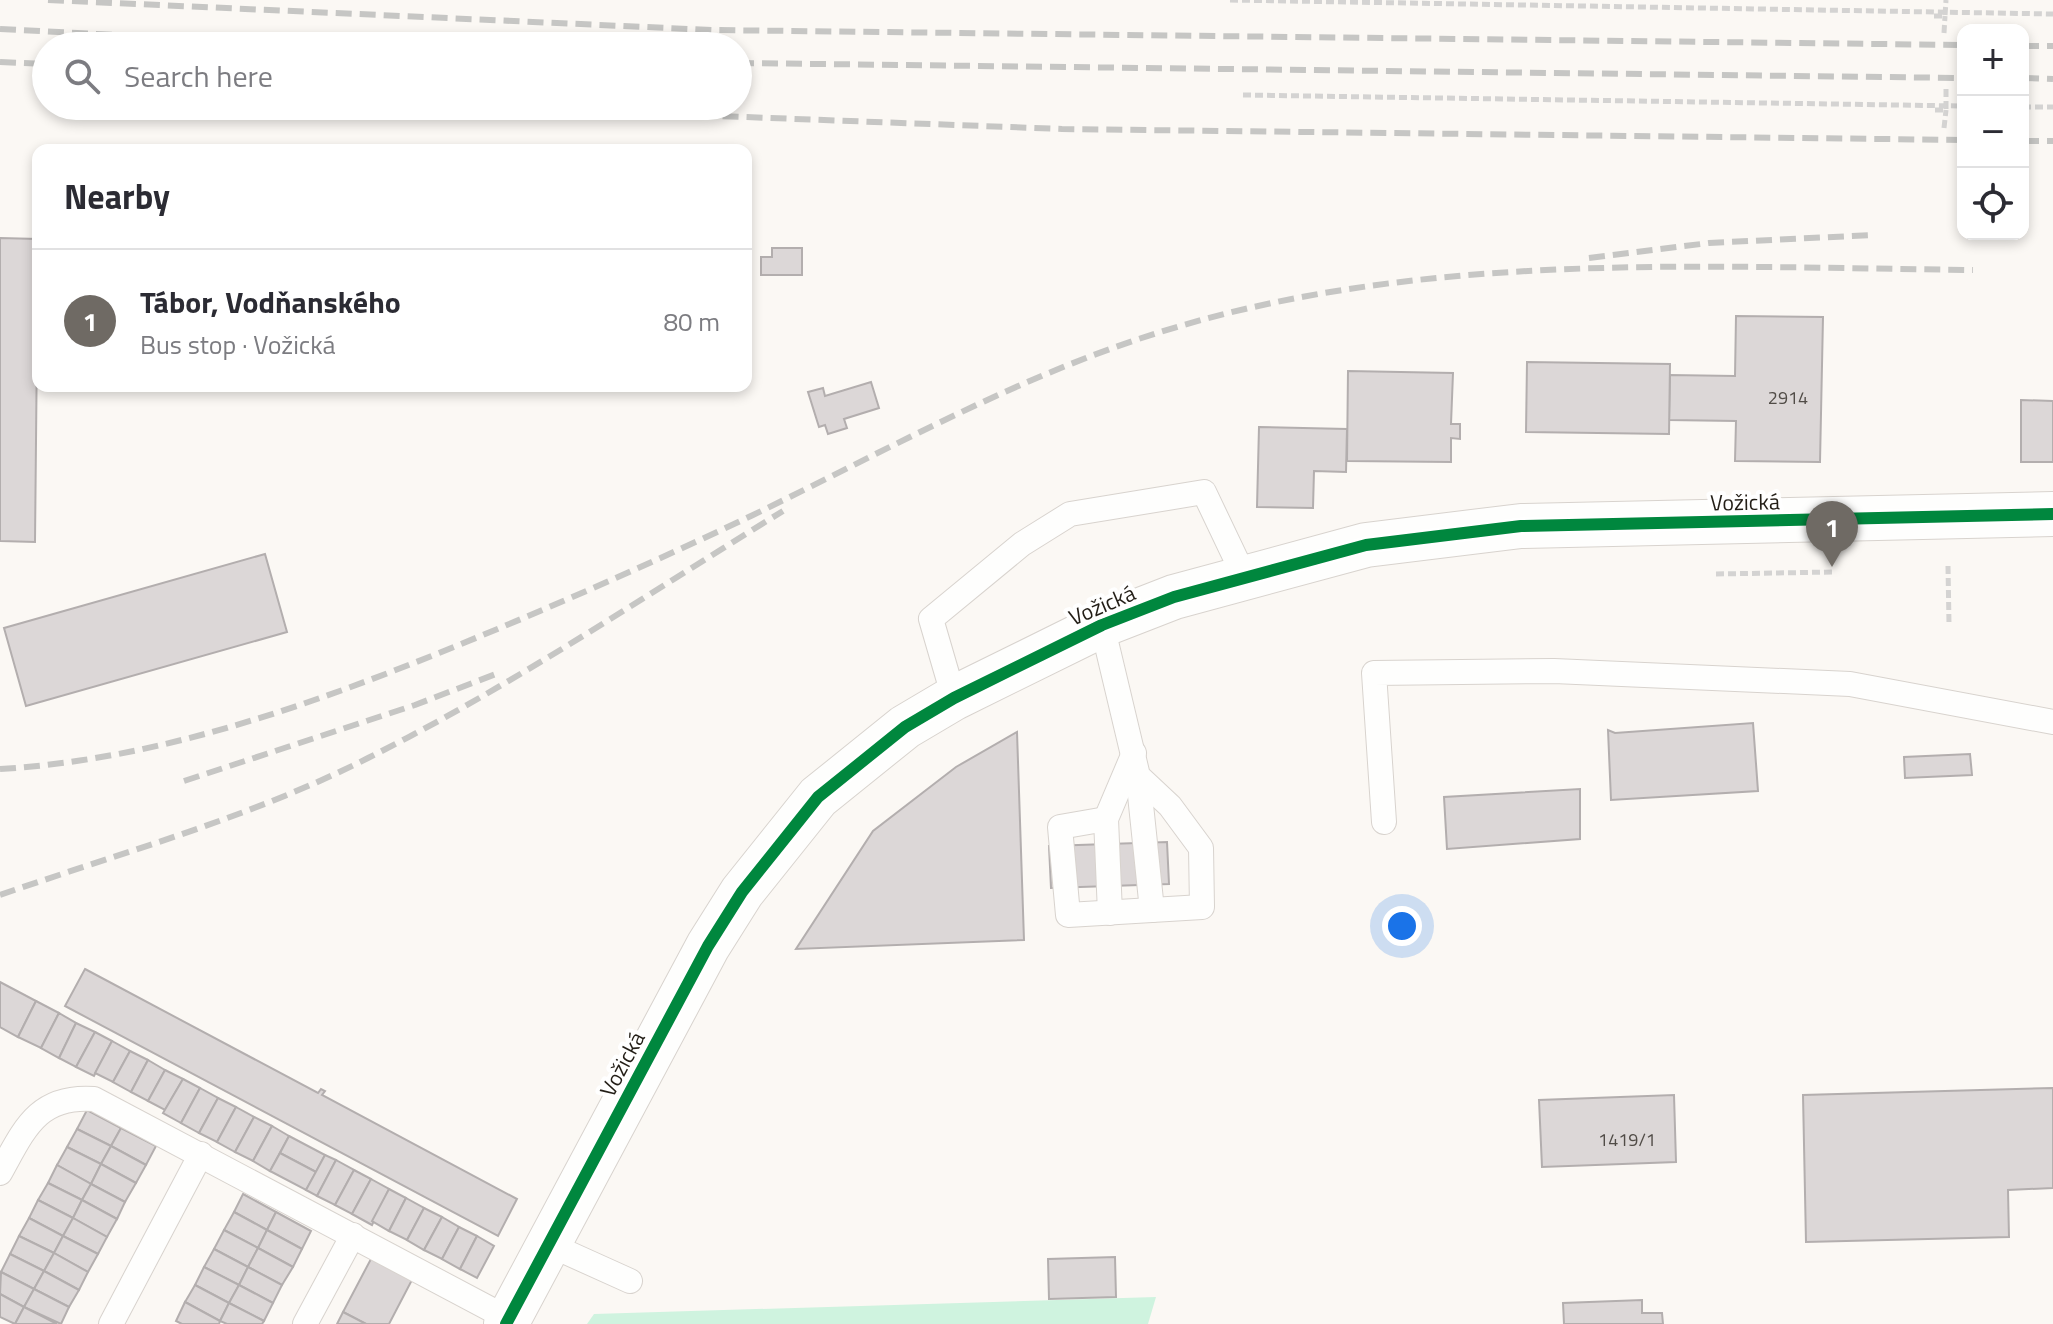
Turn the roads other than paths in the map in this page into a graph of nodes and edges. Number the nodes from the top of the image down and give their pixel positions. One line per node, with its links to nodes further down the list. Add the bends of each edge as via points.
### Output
1 (2053, 514): 2 (street, Vožická, via 1521,526 1366,545)
2 (1245, 578): 3 (street, Vožická, via 1174,597); 4 (lane, via 1204,492 1070,514 1022,544 931,619)
3 (1102, 625): 4 (street, Vožická); 6 (lane)
4 (954, 698): 14 (street, Vožická, via 905,727 818,797 749,882 708,946)
5 (2053, 722): 8 (lane, via 1850,684 1554,671 1374,673)
6 (1136, 765): 7 (lane); 9 (lane); 9 (lane, via 1201,848 1202,907)
7 (1106, 819): 10 (lane); 10 (lane, via 1060,827 1068,915)
8 (1384, 822)
9 (1152, 910): 10 (lane)
10 (1110, 913)
11 (201, 1154): 12 (lane, via 121,1110 76,1098 48,1106 34,1117); 13 (lane); 17 (lane)
12 (0, 1173)
13 (353, 1235): 16 (lane); 18 (lane)
14 (548, 1244): 15 (lane); 16 (street, Vožická)
15 (630, 1281)
16 (508, 1321)
17 (111, 1324)
18 (305, 1324)

